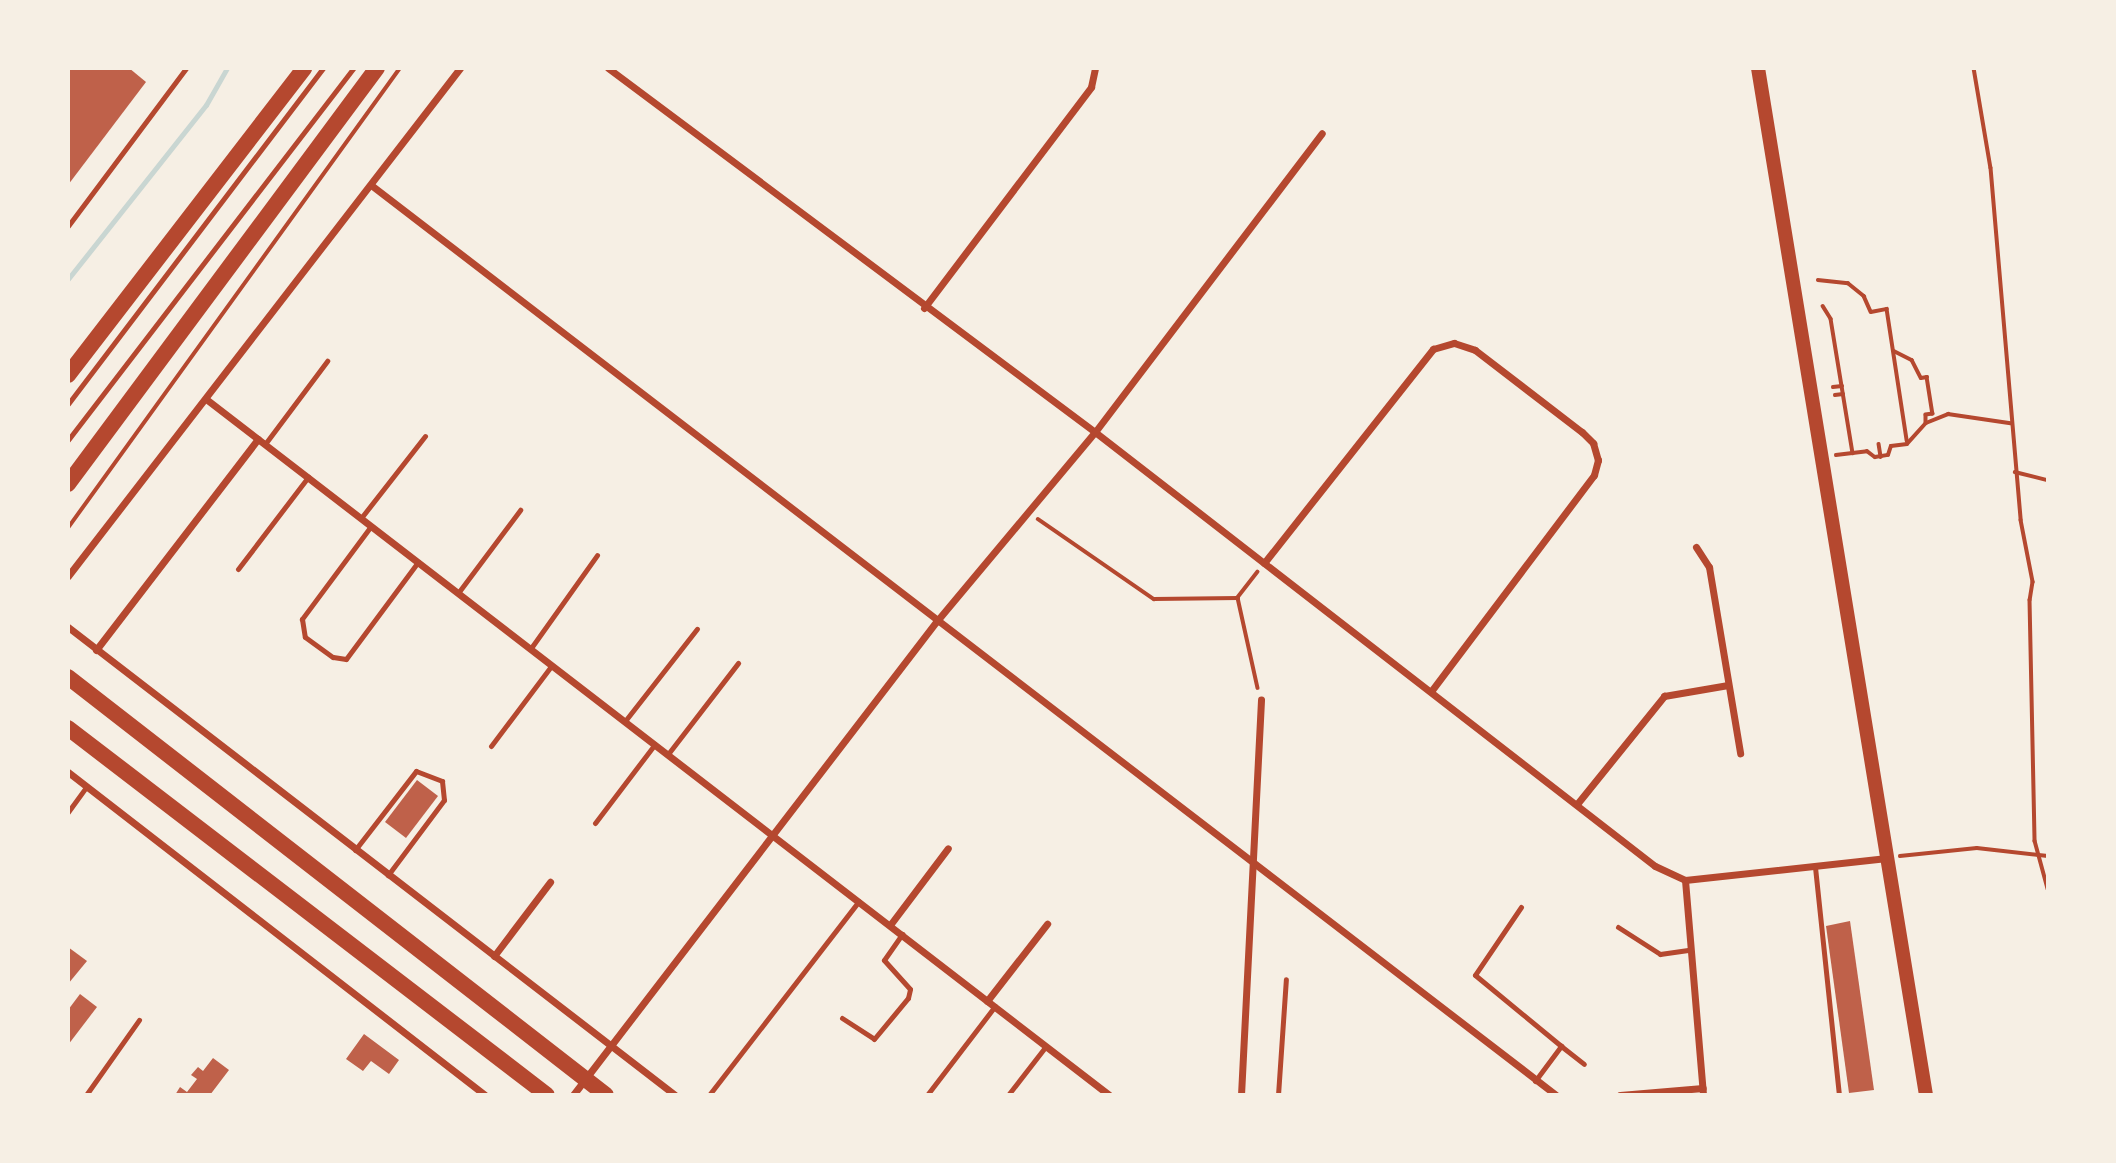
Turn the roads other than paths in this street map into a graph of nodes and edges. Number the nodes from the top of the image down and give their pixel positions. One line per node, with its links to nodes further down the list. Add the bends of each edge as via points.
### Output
1 (186, 68): 12 (lane)
2 (304, 68): 15 (main road)
3 (323, 68): 17 (lane)
4 (353, 68): 20 (lane)
5 (377, 68): 23 (main road)
6 (460, 68): 11 (street)
7 (608, 68): 13 (street)
8 (1094, 68): 13 (street, via 1091,87)
9 (1758, 68): 59 (main road)
10 (1322, 133): 18 (street)
11 (371, 186): 16 (street); 34 (street)
12 (69, 225)
13 (924, 308): 18 (street)
14 (327, 361): 21 (lane)
15 (68, 374)
16 (206, 399): 21 (street); 32 (street)
17 (68, 404)
18 (1095, 432): 30 (street); 34 (street)
19 (425, 436): 25 (lane)
20 (68, 440)
21 (261, 442): 22 (street); 38 (street)
22 (308, 477): 25 (street); 31 (lane)
23 (68, 484)
24 (520, 510): 33 (lane)
25 (361, 518): 26 (street)
26 (370, 526): 29 (street); 29 (lane, via 302,619 305,637 333,657 346,659)
27 (1696, 547): 42 (street, via 1709,567)
28 (597, 555): 37 (lane)
29 (418, 562): 33 (street)
30 (1264, 563): 43 (street); 43 (street, via 1429,354 1441,344 1475,350 1583,432 1593,443 1598,460 1594,475)
31 (238, 569)
32 (68, 576)
33 (458, 593): 37 (street)
34 (936, 622): 56 (street); 60 (street)
35 (68, 627): 38 (street)
36 (697, 629): 45 (lane)
37 (530, 648): 40 (street)
38 (96, 650): 58 (street)
39 (738, 663): 50 (lane)
40 (552, 665): 45 (street); 48 (lane)
41 (68, 677): 82 (main road)
42 (1728, 685): 49 (street); 53 (street, via 1664,696)
43 (1432, 690): 53 (street)
44 (1261, 700): 60 (street)
45 (625, 721): 47 (street)
46 (68, 728): 87 (main road)
47 (655, 744): 50 (street); 55 (lane)
48 (491, 746)
49 (1740, 753)
50 (668, 754): 56 (street)
51 (68, 772): 52 (street)
52 (87, 786): 54 (lane); 86 (street)
53 (1577, 804): 63 (street, via 1655,866)
54 (68, 811)
55 (596, 823)
56 (774, 835): 65 (street); 78 (street)
57 (948, 848): 68 (street)
58 (355, 850): 62 (street); 62 (lane, via 416,771 442,782 444,800)
59 (1888, 858): 61 (street); 100 (main road)
60 (1253, 864): 83 (street); 95 (street)
61 (1815, 867): 63 (street); 99 (lane)
62 (388, 875): 72 (street)
63 (1685, 880): 71 (street)
64 (550, 882): 72 (street)
65 (859, 901): 68 (street); 91 (lane)
66 (1521, 907): 80 (lane, via 1475,975)
67 (1047, 924): 74 (street)
68 (890, 925): 70 (street)
69 (1618, 927): 71 (lane, via 1660,954)
70 (902, 934): 74 (street); 76 (lane, via 884,960 910,989 908,999 874,1039)
71 (1690, 950): 84 (street)
72 (494, 956): 78 (street)
73 (1286, 979): 96 (lane)
74 (988, 1000): 75 (street)
75 (995, 1006): 79 (street); 92 (lane)
76 (842, 1018)
77 (139, 1020): 85 (lane)
78 (611, 1046): 82 (street); 90 (street)
79 (1046, 1046): 93 (lane); 94 (street)
80 (1561, 1046): 81 (lane); 83 (lane)
81 (1584, 1064)
82 (585, 1079): 88 (street); 89 (main road)
83 (1535, 1081): 97 (street)
84 (1703, 1091): 98 (street)
85 (86, 1095)
86 (485, 1095)
87 (547, 1095)
88 (573, 1095)
89 (606, 1095)
90 (675, 1095)
91 (709, 1095)
92 (927, 1095)
93 (1008, 1095)
94 (1109, 1095)
95 (1241, 1095)
96 (1278, 1095)
97 (1556, 1095)
98 (1620, 1095)
99 (1839, 1095)
100 (1926, 1095)

